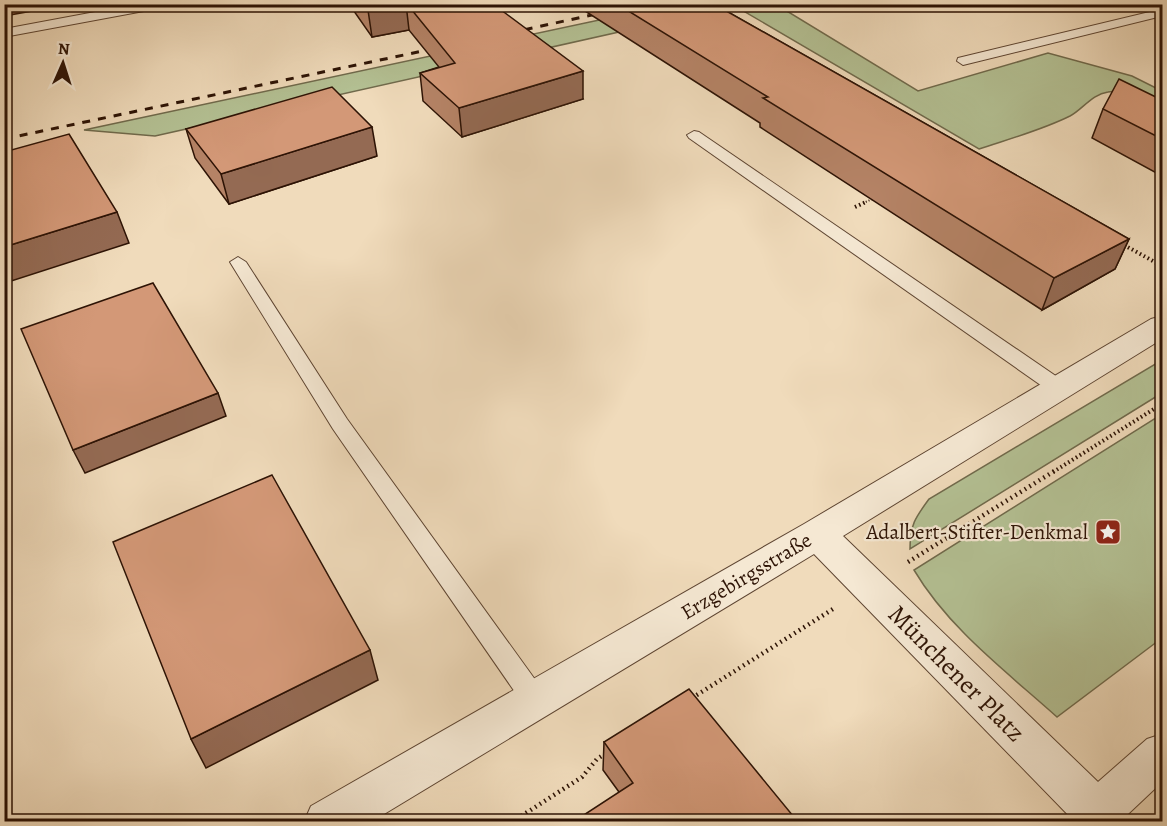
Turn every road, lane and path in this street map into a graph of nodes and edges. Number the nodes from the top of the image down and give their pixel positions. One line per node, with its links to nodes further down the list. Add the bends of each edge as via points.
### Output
1 (160, 4): 3 (lane)
2 (1162, 13): 4 (lane)
3 (4, 33)
4 (963, 61)
5 (694, 135): 7 (lane)
6 (884, 194): 7 (path)
7 (820, 222): 12 (lane)
8 (1116, 240): 10 (path)
9 (238, 262): 14 (lane, via 340,424)
10 (1162, 266)
11 (1162, 326): 12 (street, Erzgebirgsstraße)
12 (1059, 387): 13 (street, Erzgebirgsstraße)
13 (817, 534): 14 (street, Erzgebirgsstraße); 17 (street, Münchener Platz)
14 (536, 700): 19 (street, Erzgebirgsstraße)
15 (1162, 754): 17 (street, Münchener Platz)
16 (4, 806): 18 (path)
17 (1102, 817)
18 (11, 822)
19 (327, 822)

